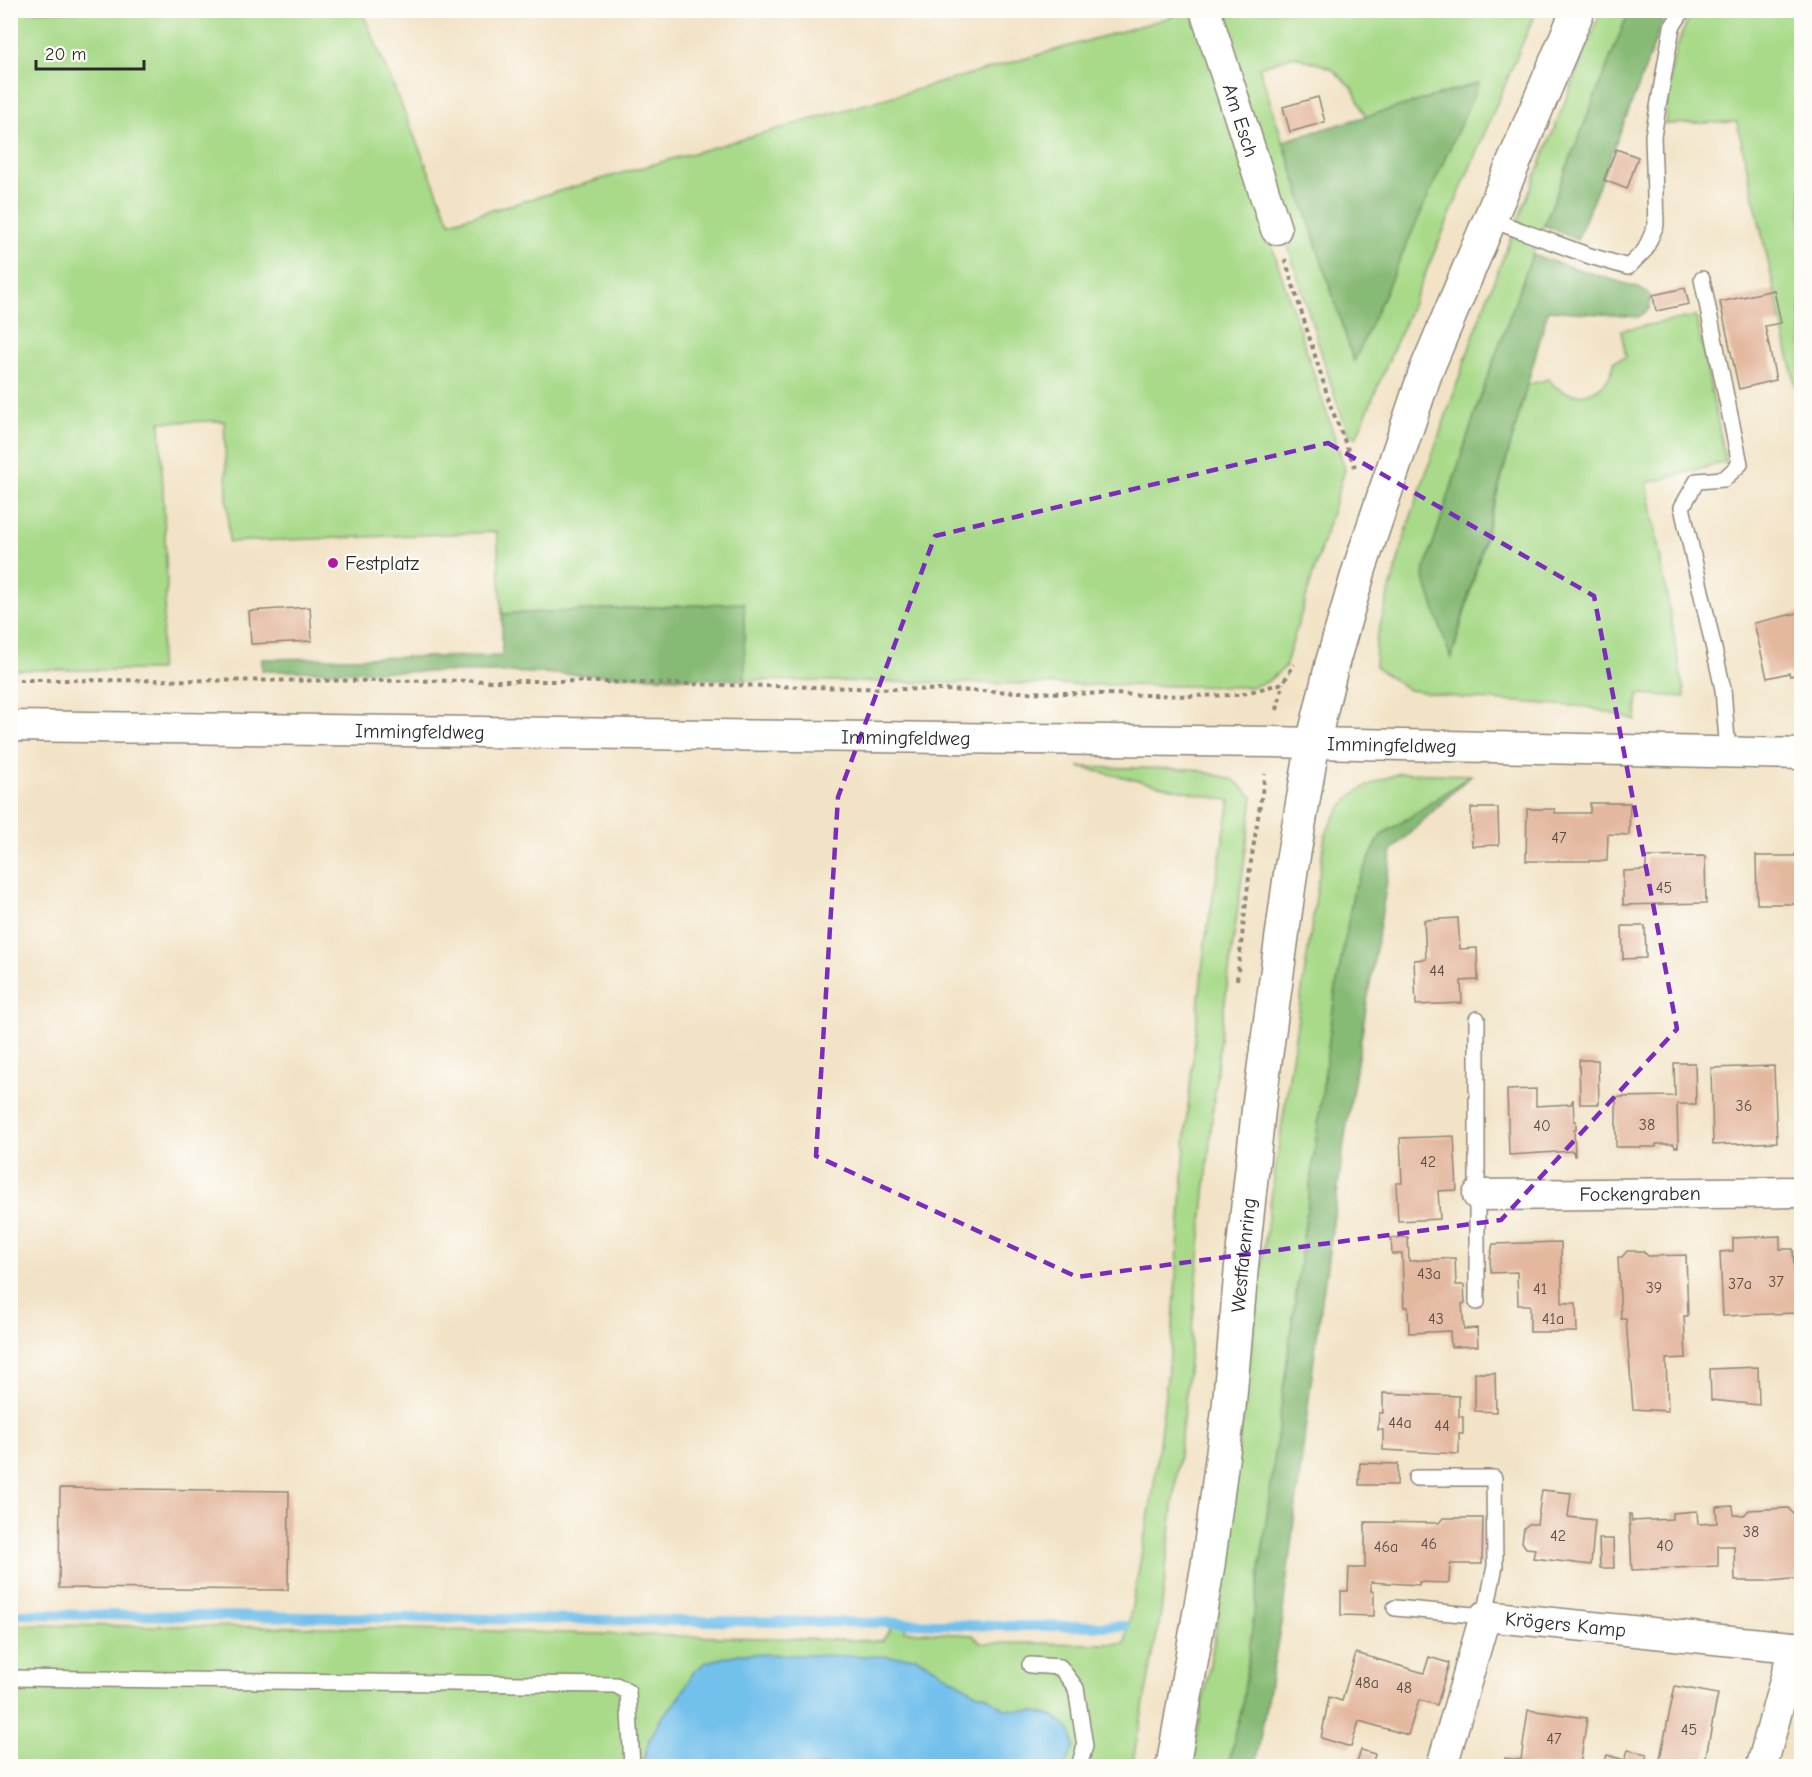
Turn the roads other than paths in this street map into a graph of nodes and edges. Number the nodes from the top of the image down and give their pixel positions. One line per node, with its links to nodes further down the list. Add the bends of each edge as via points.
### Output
1 (1205, 10): 5 (street, Am Esch)
2 (1578, 10): 4 (street, Westfalenring)
3 (1683, 10): 4 (lane, via 1672,27 1653,136 1656,225 1645,250 1628,267)
4 (1489, 219): 8 (street, Westfalenring, via 1425,371 1360,567)
5 (1276, 229)
6 (1702, 279): 9 (lane, via 1740,464 1724,479 1697,481 1682,507 1723,689)
7 (10, 726): 8 (street, Immingfeldweg)
8 (1313, 743): 9 (street, Immingfeldweg); 23 (street, Westfalenring, via 1291,870 1259,1105 1229,1407 1208,1564)
9 (1728, 753): 10 (street, Immingfeldweg)
10 (1802, 754)
11 (1477, 1019): 13 (lane)
12 (1802, 1192): 13 (street, Fockengraben)
13 (1478, 1195): 14 (lane)
14 (1477, 1302)
15 (1416, 1478): 17 (lane, via 1494,1478 1495,1566)
16 (1395, 1608): 17 (lane)
17 (1485, 1616): 18 (street, Krögers Kamp); 24 (street, Krögers Kamp)
18 (1798, 1648): 25 (street)
19 (1030, 1665): 22 (lane, via 1060,1667 1076,1688 1085,1746)
20 (10, 1678): 21 (lane, via 616,1685 628,1692)
21 (632, 1767)
22 (1079, 1767)
23 (1173, 1767)
24 (1442, 1767)
25 (1762, 1767)

